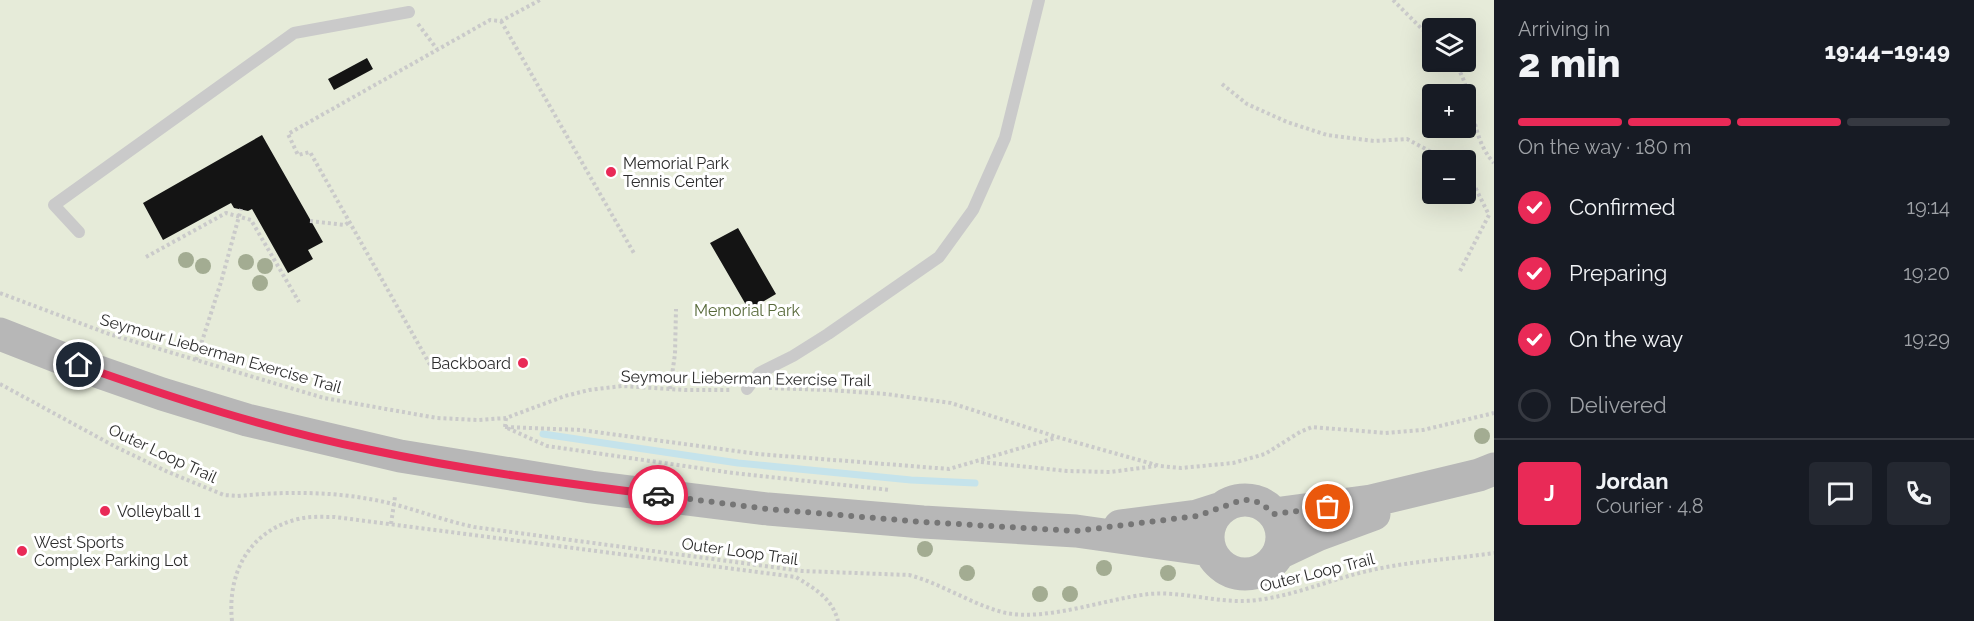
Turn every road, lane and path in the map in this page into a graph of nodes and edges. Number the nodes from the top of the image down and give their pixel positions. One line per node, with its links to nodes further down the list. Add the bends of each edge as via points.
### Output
1 (540, 0): 5 (path)
2 (1039, 0): 29 (lane, via 1005,138 973,210 939,257 828,334 759,373)
3 (1393, 0): 6 (path)
4 (409, 12): 7 (path); 17 (lane, via 294,33 54,205)
5 (501, 21): 7 (path, via 490,20); 18 (path)
6 (1422, 29)
7 (437, 50): 16 (path, via 288,134 298,155 310,152)
8 (1459, 72): 11 (path, via 1479,141)
9 (1222, 84): 10 (path, via 1247,104 1327,135 1374,141 1407,139)
10 (1427, 150)
11 (1494, 163)
12 (1476, 189): 20 (path, via 1489,215)
13 (241, 209): 14 (path)
14 (239, 217): 19 (path, via 226,213); 22 (path, via 251,220); 25 (path)
15 (310, 221): 16 (path, via 345,225)
16 (350, 222): 26 (path)
17 (79, 232)
18 (635, 255)
19 (146, 257)
20 (1460, 271)
21 (0, 292): 25 (path, Seymour Lieberman Exercise Trail, via 110,334)
22 (299, 302)
23 (676, 309): 28 (path)
24 (0, 334): 44 (street, via 173,398 389,454 591,487 768,509)
25 (196, 360): 31 (path, Seymour Lieberman Exercise Trail, via 324,398 437,418)
26 (433, 370)
27 (0, 384): 40 (path, Outer Loop Trail, via 116,447 224,495 315,492)
28 (670, 389): 29 (path, Seymour Lieberman Exercise Trail); 31 (path, Seymour Lieberman Exercise Trail, via 622,386 589,390)
29 (747, 389): 33 (path, Seymour Lieberman Exercise Trail, via 828,390 951,403)
30 (1494, 413): 35 (path, Seymour Lieberman Exercise Trail, via 1423,430 1385,433 1312,428 1265,454 1233,464)
31 (506, 418): 32 (path)
32 (505, 427): 34 (path, via 580,430 758,454 949,469); 38 (path, via 547,446 733,473)
33 (1057, 437): 34 (path); 35 (path, Seymour Lieberman Exercise Trail)
34 (977, 462): 35 (path, via 1110,472)
35 (1160, 466)
36 (1494, 469): 37 (street)
37 (1432, 487): 42 (street, via 1371,501); 46 (street)
38 (892, 490)
39 (395, 497): 40 (path)
40 (394, 504): 43 (path); 47 (path, Outer Loop Trail, via 446,521 532,535 802,571 909,575 986,607 1026,615 1153,594 1225,600 1267,598 1372,570)
41 (1222, 508): 42 (street, via 1252,500); 44 (street, via 1197,516); 45 (street, via 1210,525)
42 (1274, 514): 46 (street, via 1282,528)
43 (391, 524): 48 (path, via 316,517 272,530 251,548 236,572); 49 (path, via 796,577 830,601)
44 (1076, 531): 45 (street)
45 (1210, 550): 46 (street, via 1216,561 1237,574 1262,571)
46 (1279, 553)
47 (1494, 554)
48 (232, 621)
49 (838, 621)

